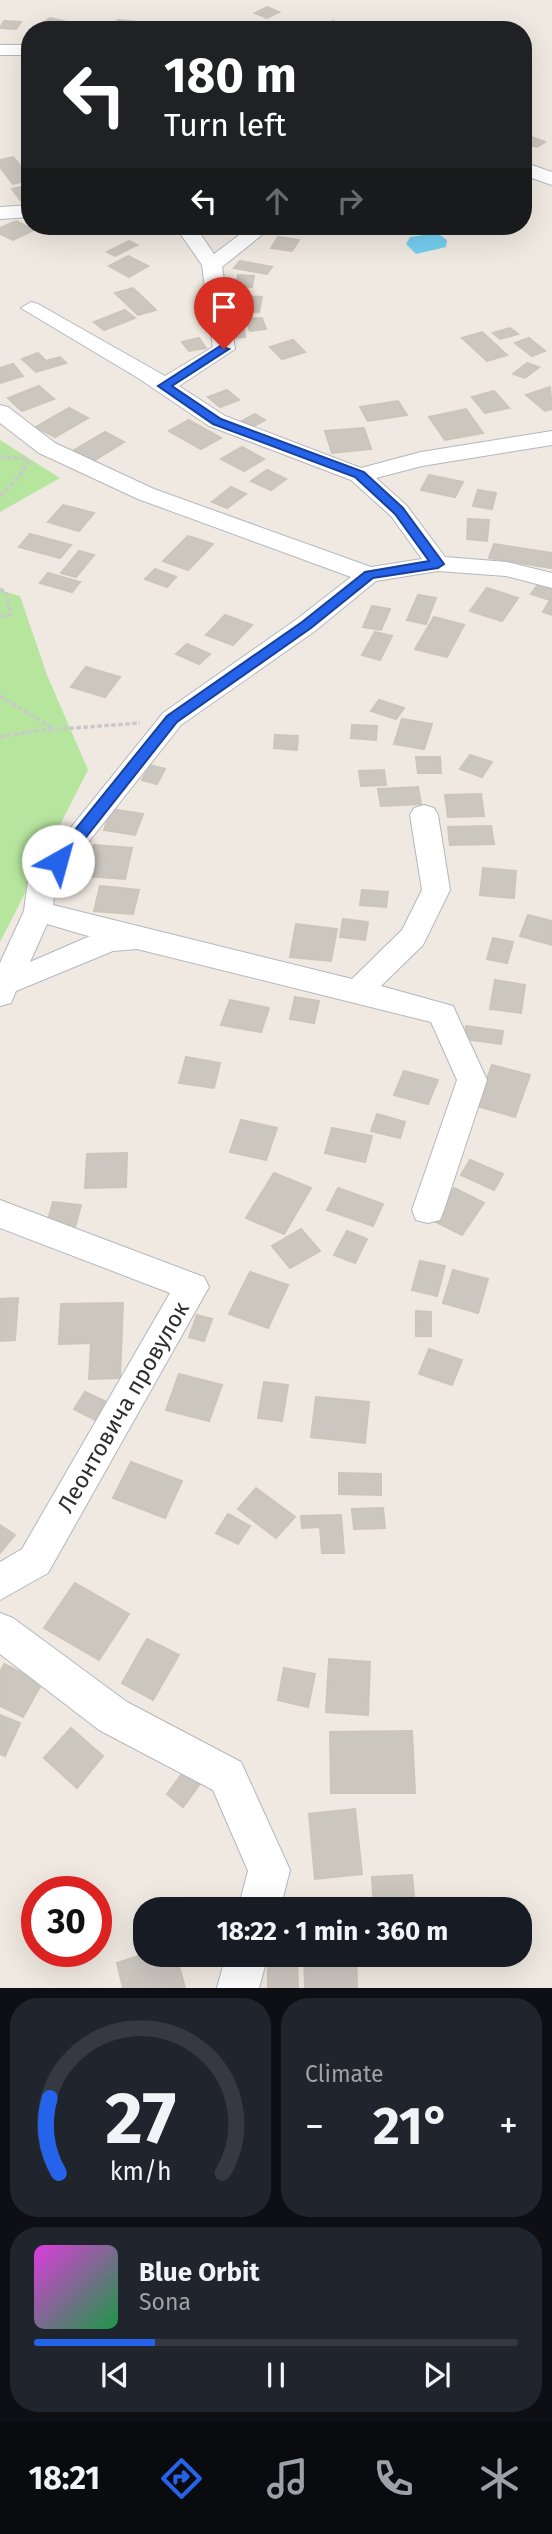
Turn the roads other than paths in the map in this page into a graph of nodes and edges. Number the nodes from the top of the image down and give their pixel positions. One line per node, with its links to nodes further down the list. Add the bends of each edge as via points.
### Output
1 (0, 50): 2 (street)
2 (21, 50)
3 (532, 173): 4 (street)
4 (552, 179)
5 (190, 235): 7 (street)
6 (251, 235): 7 (street)
7 (212, 265): 9 (street, via 224,349)
8 (31, 308): 9 (street)
9 (164, 386): 12 (street, via 217,421)
10 (0, 412): 14 (street, via 47,448 146,494)
11 (552, 438): 12 (street, via 421,459)
12 (359, 475): 13 (street, via 399,511)
13 (438, 564): 14 (street); 15 (street, via 507,569)
14 (369, 575): 17 (street, via 172,719 42,881)
15 (552, 581)
16 (424, 815): 20 (street, via 436,890 413,937)
17 (38, 911): 18 (street); 19 (street)
18 (144, 942): 19 (street, via 110,940); 20 (street)
19 (4, 989)
20 (359, 990): 21 (street, via 442,1014 472,1080)
21 (428, 1210)
22 (0, 1214): 23 (street, Леонтовича провулок, via 192,1287 35,1561)
23 (0, 1582)
24 (0, 1631): 25 (street, via 113,1716 227,1776 270,1870)
25 (262, 1897)
26 (244, 1967): 27 (street)
27 (238, 1988)

